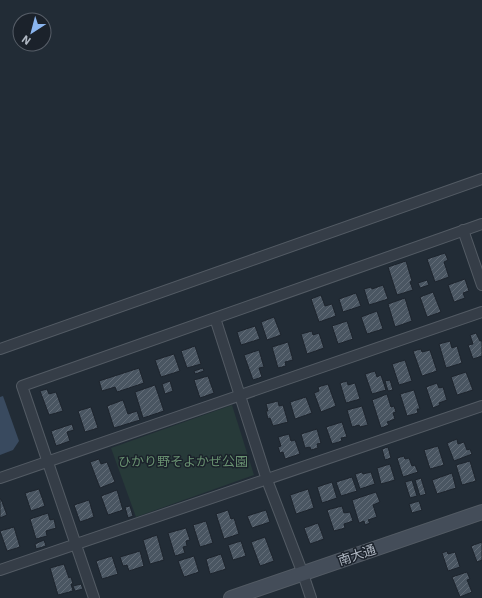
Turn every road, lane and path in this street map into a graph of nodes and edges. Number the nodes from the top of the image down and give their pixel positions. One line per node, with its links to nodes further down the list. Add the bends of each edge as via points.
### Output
1 (482, 179): 7 (street)
2 (482, 224): 3 (street)
3 (463, 230): 4 (street); 6 (street)
4 (482, 285)
5 (482, 312): 8 (street)
6 (215, 318): 8 (street); 10 (street, via 22,386)
7 (0, 349)
8 (240, 395): 10 (street); 12 (street)
9 (482, 406): 12 (street)
10 (47, 461): 11 (street); 14 (street)
11 (0, 478)
12 (267, 480): 14 (street); 16 (street)
13 (482, 512): 16 (street, 南大通)
14 (75, 544): 15 (street); 17 (street)
15 (0, 570)
16 (303, 574): 18 (street, 南大通); 19 (street)
17 (94, 598)
18 (231, 598)
19 (310, 598)

